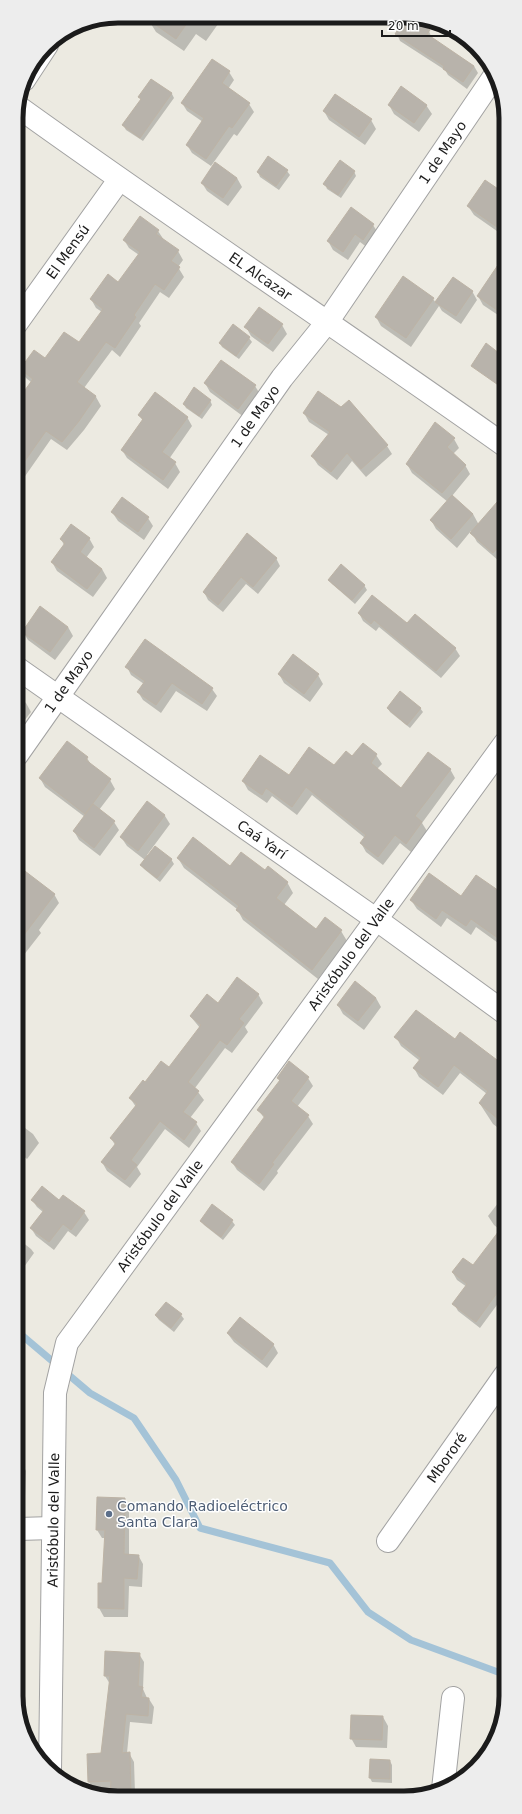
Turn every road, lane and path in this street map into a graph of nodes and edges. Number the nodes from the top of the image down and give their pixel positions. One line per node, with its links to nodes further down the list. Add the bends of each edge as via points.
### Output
1 (491, 81): 5 (street, 1 de Mayo)
2 (23, 111): 3 (street, EL Alcazar)
3 (119, 180): 4 (street, El Mensú); 5 (street, EL Alcazar)
4 (23, 314)
5 (328, 321): 6 (street, EL Alcazar); 8 (street, 1 de Mayo, via 282,378)
6 (499, 441)
7 (23, 672): 8 (street, Caá Yarí)
8 (58, 697): 9 (street, 1 de Mayo); 11 (street, Caá Yarí)
9 (23, 747)
10 (499, 751): 11 (street, Aristóbulo del Valle)
11 (377, 920): 12 (street, Caá Yarí); 14 (street, Aristóbulo del Valle, via 68,1343 55,1392)
12 (499, 1009)
13 (498, 1398): 16 (street, Mbororé)
14 (53, 1528): 15 (street); 18 (street, Aristóbulo del Valle)
15 (23, 1529)
16 (388, 1541)
17 (453, 1698): 19 (street)
18 (50, 1762)
19 (444, 1782)

